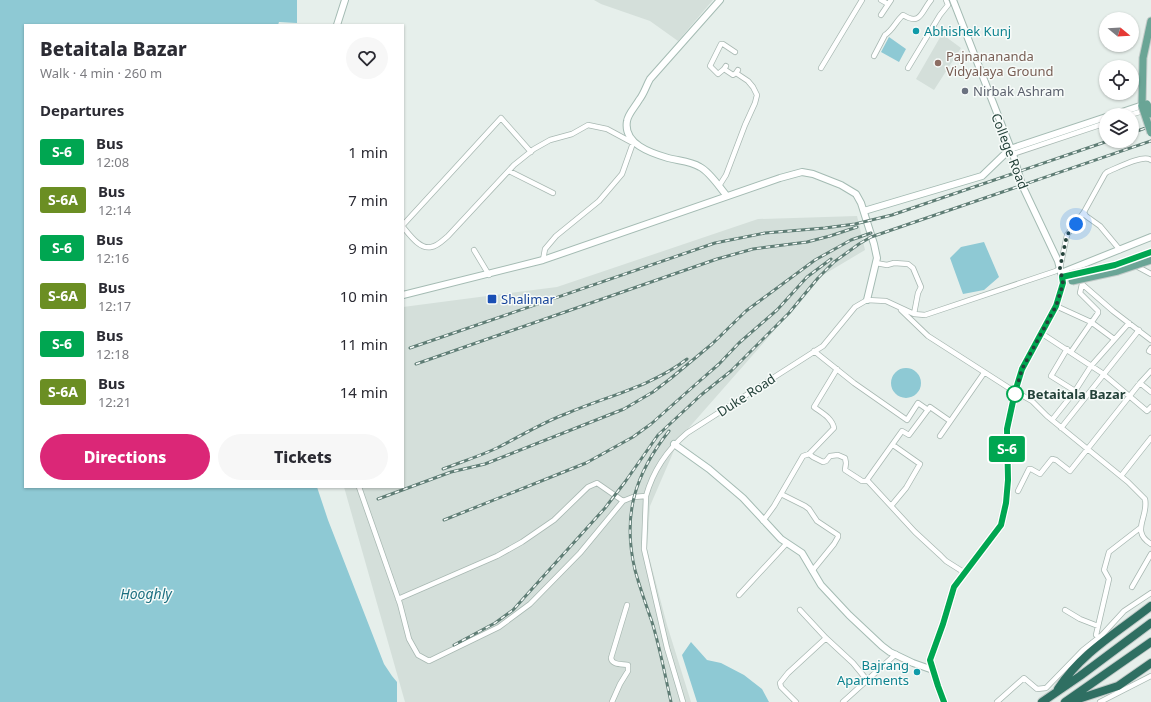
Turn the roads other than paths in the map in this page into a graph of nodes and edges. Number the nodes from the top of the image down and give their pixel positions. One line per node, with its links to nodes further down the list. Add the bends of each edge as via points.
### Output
1 (345, 0): 11 (street)
2 (720, 0): 21 (street, via 645,87 627,120 629,136)
3 (862, 0): 14 (street)
4 (881, 0): 8 (street)
5 (931, 0): 13 (street, via 917,19 909,19 903,15 885,35)
6 (946, 0): 15 (street, via 948,5)
7 (953, 0): 23 (street, College Road)
8 (889, 2): 9 (street)
9 (881, 15)
10 (1151, 21): 16 (main road, via 1142,73)
11 (337, 24)
12 (735, 52): 26 (street, via 721,44 710,66 718,74 725,67 733,75 737,71 753,86 757,95 726,175)
13 (874, 56)
14 (821, 68)
15 (908, 68)
16 (1147, 106): 17 (main road, bridge); 20 (main road, bridge)
17 (1151, 114)
18 (1099, 120): 23 (street)
19 (1099, 125): 23 (street)
20 (1151, 133)
21 (634, 142): 22 (street, via 607,129 588,126 550,140); 26 (street, via 650,152 690,162 702,168); 37 (street, via 622,174 599,201 556,236 545,249)
22 (531, 152): 25 (street); 31 (street, via 501,118)
23 (1011, 152): 30 (street, via 982,176); 45 (street, College Road, via 1022,184)
24 (1151, 160): 29 (street, via 1142,158 1107,172)
25 (509, 171): 27 (street); 32 (street, via 437,245 430,248 423,246)
26 (719, 186): 28 (street)
27 (553, 193)
28 (727, 196): 30 (street, via 802,172 841,185 856,194); 37 (street)
29 (1084, 212): 35 (street); 45 (street, via 1067,235)
30 (864, 213): 39 (street, via 874,244)
31 (404, 225)
32 (404, 227)
33 (1151, 237): 35 (street)
34 (474, 250): 44 (street)
35 (1121, 250): 41 (street); 42 (street)
36 (1151, 252): 46 (main road, bridge)
37 (543, 260): 44 (street)
38 (1151, 260): 46 (main road, bridge, via 1118,271)
39 (876, 263): 49 (street); 52 (street, via 908,264 913,268 921,287)
40 (1151, 263): 42 (street)
41 (1078, 265): 45 (street); 47 (street)
42 (1138, 268): 43 (street)
43 (1151, 274)
44 (489, 275): 48 (street)
45 (1062, 275): 46 (main road); 50 (main road); 52 (street, via 1056,271 925,315)
46 (1071, 278)
47 (1082, 284): 53 (street, via 1080,293 1098,311); 54 (street)
48 (404, 295)
49 (867, 300): 51 (street, via 886,301); 61 (street, Duke Road, via 855,308 823,346)
50 (1056, 306): 53 (street); 56 (main road)
51 (899, 308): 52 (street); 66 (street, via 928,336)
52 (914, 314)
53 (1091, 322): 57 (street); 60 (street)
54 (1129, 323): 55 (street); 57 (street)
55 (1139, 330): 58 (street); 67 (street)
56 (1041, 333): 60 (street); 70 (main road, via 1022,369)
57 (1114, 339): 63 (street)
58 (1151, 340)
59 (1151, 348): 62 (street)
60 (1069, 350): 63 (street); 69 (street, via 1051,376)
61 (814, 351): 64 (street); 80 (street, Duke Road)
62 (1151, 352)
63 (1092, 366): 67 (street); 69 (street)
64 (837, 369): 74 (street, via 907,420 918,403); 83 (street, via 814,407 828,417 834,428)
65 (1151, 371): 68 (street)
66 (984, 373): 70 (street); 76 (street)
67 (1104, 374): 72 (street); 77 (street)
68 (1140, 383): 71 (street); 72 (street)
69 (1075, 391): 75 (street)
70 (1015, 392): 75 (street, via 1032,402); 98 (main road, via 1007,429 1008,480 1001,525)
71 (1151, 392)
72 (1130, 395): 73 (street, via 1147,411); 82 (street)
73 (1151, 407)
74 (928, 410): 76 (street, via 930,406); 81 (street, via 909,435 902,431)
75 (1052, 420): 77 (street)
76 (950, 421): 78 (street)
77 (1061, 428): 82 (street)
78 (940, 436)
79 (1151, 438): 84 (street)
80 (674, 444): 89 (street, Duke Road, via 661,461); 92 (street, via 743,498)
81 (893, 445): 85 (street); 91 (street, via 920,464 906,488)
82 (1088, 449): 84 (street); 87 (street, via 1070,471 1052,459 1040,474 1029,470)
83 (810, 454): 85 (street, via 823,462 830,456 838,455 845,458 845,470 862,481); 88 (street, via 803,456)
84 (1121, 476): 93 (street, via 1145,499 1146,512)
85 (868, 481): 91 (street)
86 (359, 488): 102 (street)
87 (1018, 490)
88 (781, 494): 92 (street); 97 (street, via 809,509 817,521 838,535 834,544)
89 (646, 496): 90 (street); 119 (street, Duke Road, via 644,549 667,648)
90 (623, 501): 102 (street, via 597,483 588,487 554,520 522,542 497,556); 102 (street, via 580,553 530,604 499,627 429,661 418,655 409,639)
91 (891, 506): 98 (street, via 946,561)
92 (763, 521): 94 (street)
93 (1140, 528): 95 (street, via 1142,535); 108 (street, via 1109,552 1104,570 1109,579)
94 (787, 543): 97 (street, via 802,553); 101 (street)
95 (1151, 544)
96 (1151, 554): 99 (street)
97 (812, 571): 112 (street, via 821,585 849,615 882,646)
98 (965, 573): 114 (main road, via 954,587 930,660)
99 (1132, 587)
100 (1151, 593): 109 (street, via 1124,611)
101 (739, 595)
102 (398, 598)
103 (627, 605): 118 (street, via 611,658 614,663 628,665 628,671)
104 (1151, 606): 117 (highway, via 1098,645 1067,675)
105 (800, 610): 110 (street)
106 (1065, 610): 108 (street)
107 (1151, 623): 117 (highway)
108 (1098, 626): 109 (street, via 1096,635)
109 (1099, 637): 123 (street, via 1046,688 1038,689 1024,678)
110 (826, 638): 116 (street); 120 (street, via 788,672 780,683)
111 (1151, 642): 125 (highway)
112 (896, 654): 114 (street); 116 (street)
113 (1151, 663): 126 (highway, via 1118,686)
114 (933, 670): 122 (main road)
115 (1151, 676): 127 (street)
116 (867, 680): 121 (street)
117 (1055, 693): 124 (highway)
118 (612, 702)
119 (683, 702)
120 (796, 702)
121 (843, 702)
122 (944, 702)
123 (997, 702)
124 (1043, 702)
125 (1065, 702)
126 (1069, 702)
127 (1100, 702)

